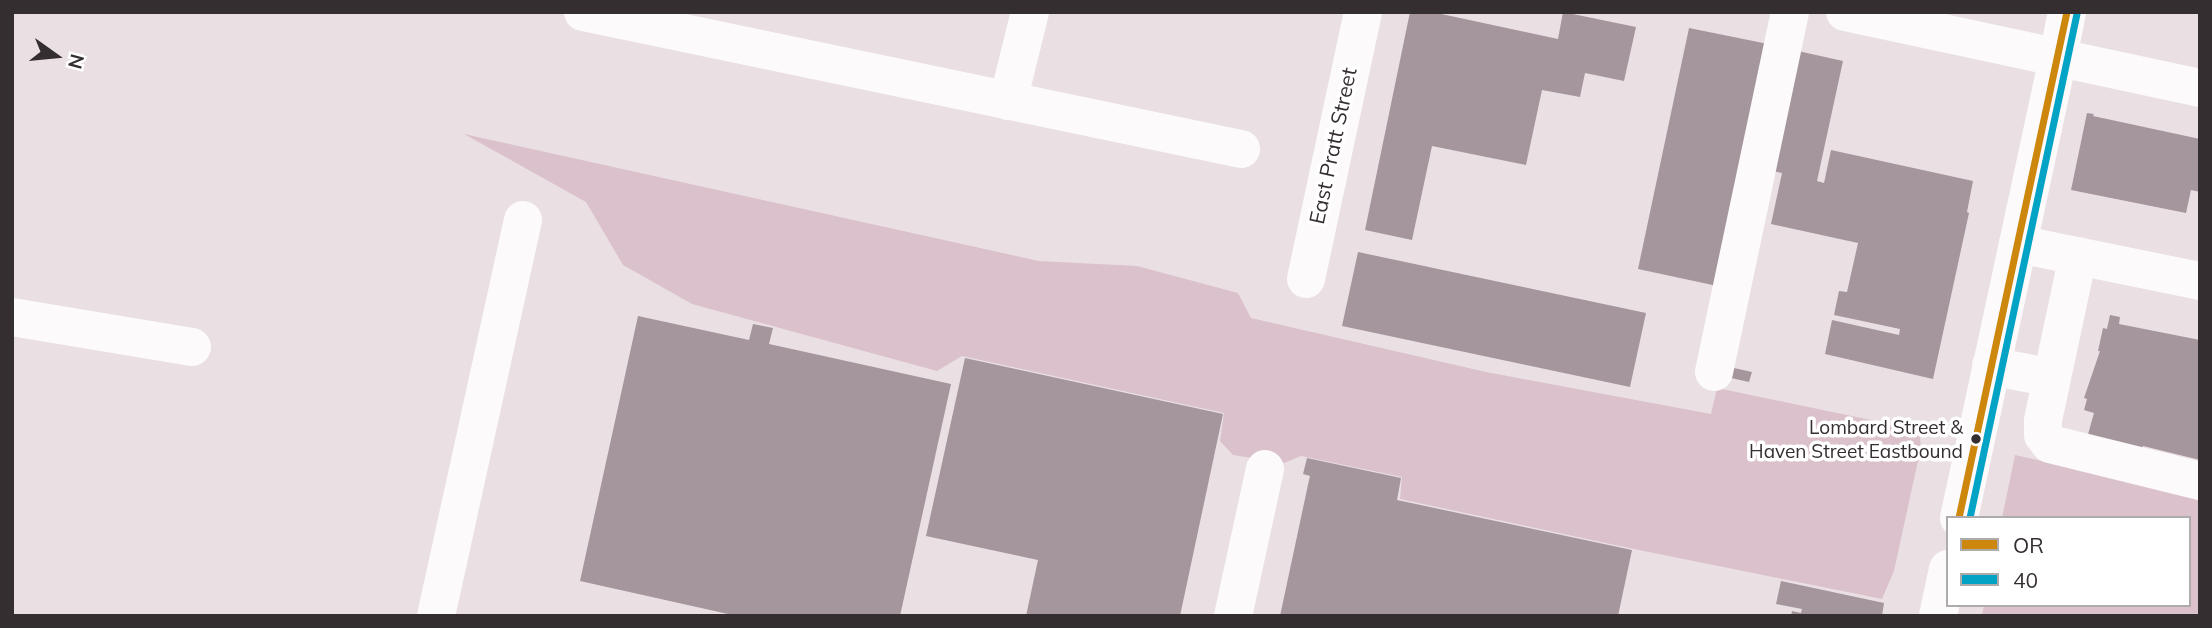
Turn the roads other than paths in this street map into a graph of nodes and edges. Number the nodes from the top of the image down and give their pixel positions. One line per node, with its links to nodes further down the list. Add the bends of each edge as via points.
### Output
1 (583, 12): 10 (main road)
2 (1031, 12): 10 (main road)
3 (1363, 12): 15 (main road, East Pratt Street)
4 (1790, 12): 20 (main road)
5 (1845, 12): 7 (main road)
6 (2067, 12): 8 (main road)
7 (1922, 20): 8 (main road)
8 (2058, 58): 9 (main road); 13 (main road)
9 (2200, 88)
10 (1008, 100): 11 (main road)
11 (1241, 149)
12 (523, 220): 25 (main road)
13 (2018, 244): 14 (main road); 19 (main road)
14 (2078, 256): 16 (main road); 21 (main road)
15 (1306, 279)
16 (2200, 281)
17 (12, 317): 18 (main road)
18 (192, 347)
19 (1992, 366): 21 (main road); 24 (main road)
20 (1714, 372)
21 (2052, 378): 23 (main road, via 2043,420 2043,435 2050,444)
22 (1265, 470): 26 (main road)
23 (2200, 481)
24 (1959, 516)
25 (436, 616)
26 (1233, 616)

